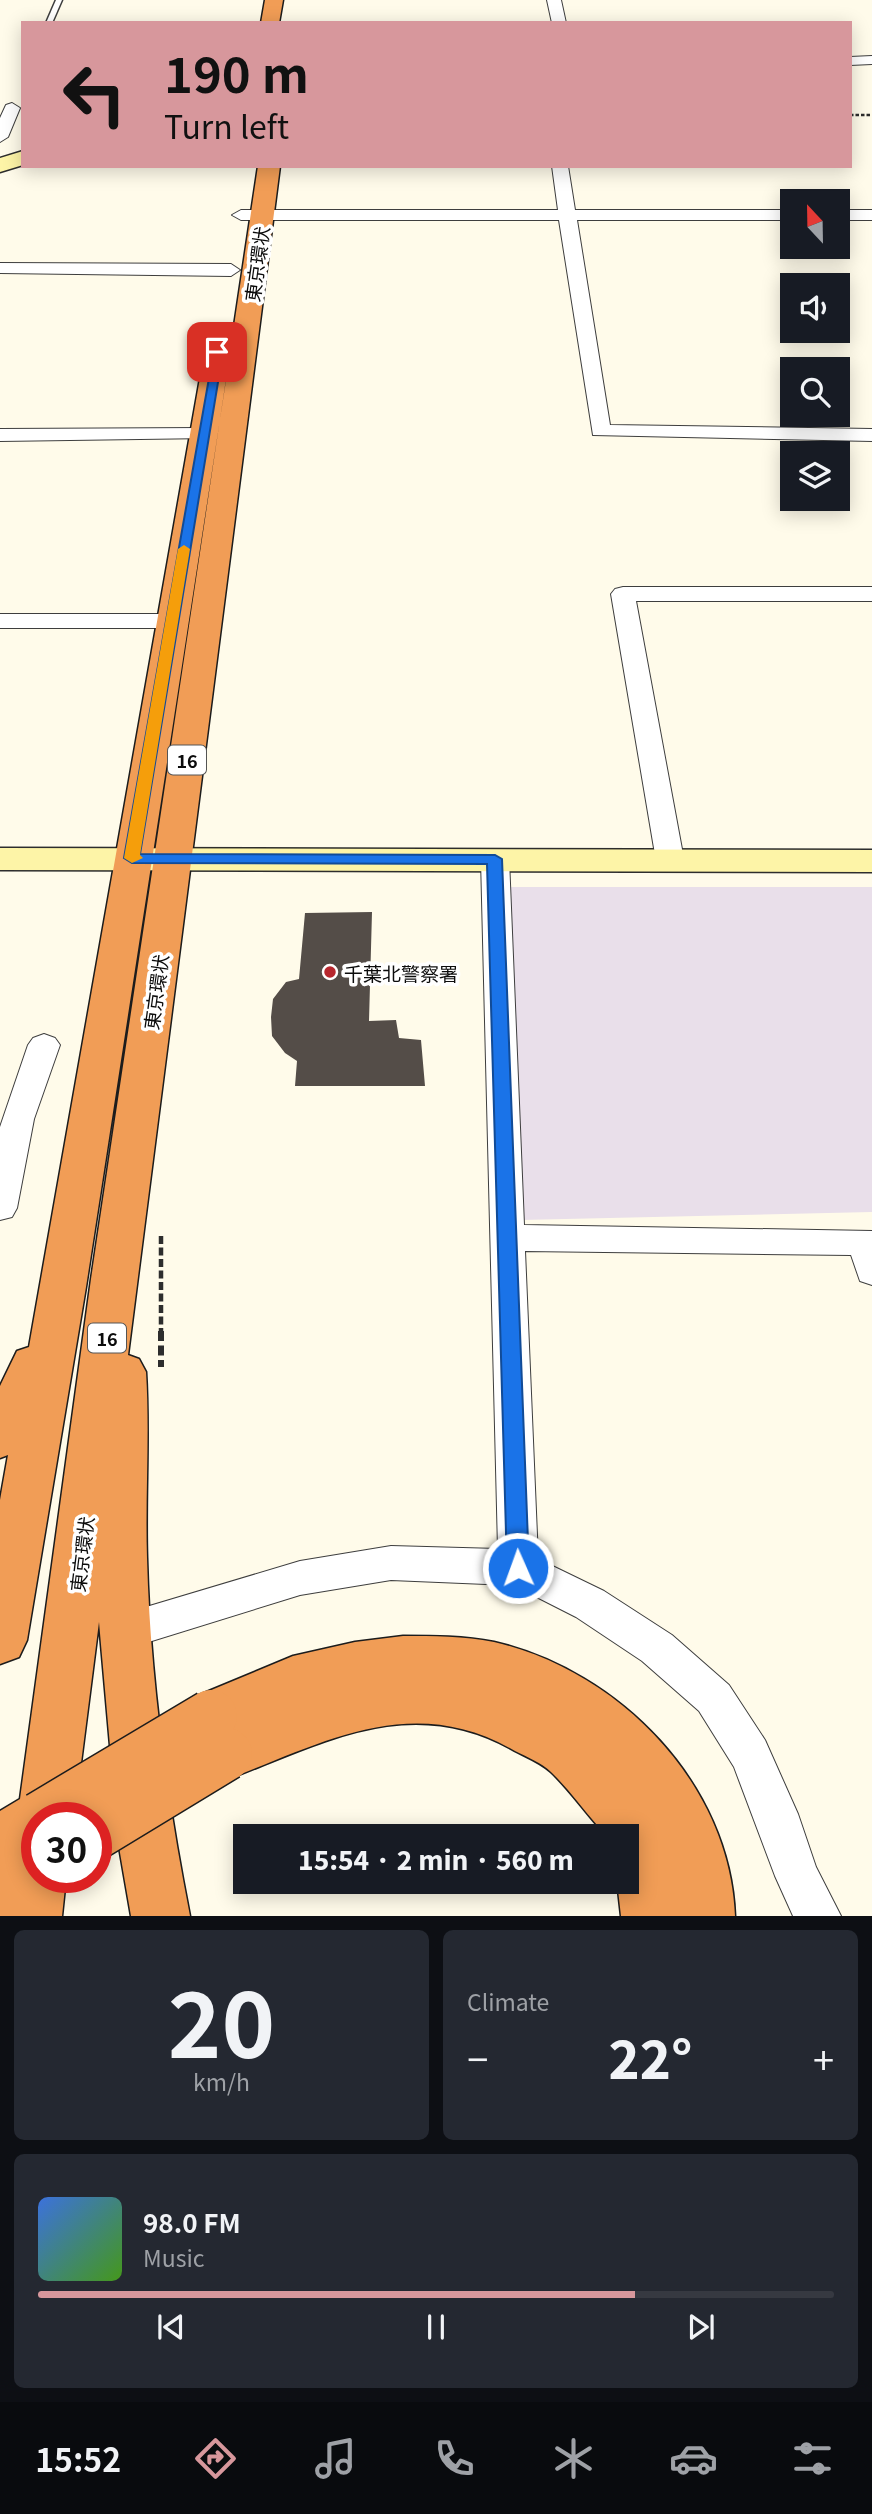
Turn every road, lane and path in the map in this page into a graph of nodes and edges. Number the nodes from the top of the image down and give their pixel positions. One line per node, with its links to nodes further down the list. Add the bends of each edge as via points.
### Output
1 (59, 0): 4 (lane)
2 (274, 0): 5 (highway)
3 (554, 0): 6 (street)
4 (50, 21)
5 (270, 21)
6 (559, 21)
7 (852, 61): 8 (street)
8 (872, 61)
9 (12, 108): 12 (street)
10 (852, 115): 11 (path)
11 (872, 115)
12 (0, 137)
13 (248, 168): 17 (highway, 東京環状 / 16)
14 (268, 168): 17 (highway, 東京環状 / 16)
15 (560, 168): 16 (street)
16 (567, 214): 17 (street); 18 (street); 25 (street, via 600,431)
17 (252, 215): 22 (highway, 東京環状 / 16); 29 (highway, 東京環状 / 16)
18 (780, 215)
19 (850, 215): 20 (street)
20 (872, 215)
21 (0, 268): 22 (street)
22 (231, 270): 23 (highway, 東京環状 / 16)
23 (203, 434): 24 (street); 28 (highway, 東京環状 / 16)
24 (0, 435)
25 (872, 435)
26 (872, 594): 32 (street, via 624,594)
27 (0, 621): 28 (street)
28 (172, 621): 29 (highway, 東京環状 / 16)
29 (152, 858): 30 (street); 31 (street); 40 (highway, 東京環状 / 16); 41 (highway, 東京環状 / 16)
30 (0, 859)
31 (495, 859): 32 (street); 38 (street)
32 (670, 860): 33 (street)
33 (872, 861)
34 (44, 1045): 35 (street)
35 (9, 1119): 36 (street)
36 (0, 1208)
37 (161, 1223): 42 (path)
38 (509, 1238): 39 (street, via 866,1242); 44 (street)
39 (872, 1272)
40 (114, 1279): 45 (highway, via 124,1404 121,1559); 48 (highway, 東京環状 / 16)
41 (63, 1286): 43 (highway, via 29,1379); 46 (highway, 東京環状 / 16)
42 (161, 1376)
43 (0, 1438)
44 (518, 1568): 45 (street, via 404,1563 352,1569 300,1578); 60 (street, via 590,1604 646,1640 714,1698 750,1755 797,1876)
45 (126, 1631): 57 (highway, via 148,1847)
46 (0, 1640)
47 (219, 1735): 49 (highway, bridge); 50 (highway, bridge); 58 (highway, via 400,1698 455,1700 508,1717 570,1753 620,1808 646,1877); 59 (highway, via 302,1677 398,1658 451,1658 513,1671 556,1689 593,1712 667,1792 695,1850 706,1897)
48 (48, 1802)
49 (75, 1802)
50 (112, 1820)
51 (21, 1829): 52 (highway)
52 (0, 1842)
53 (21, 1879): 54 (highway)
54 (0, 1891)
55 (35, 1893): 56 (highway)
56 (32, 1916)
57 (160, 1916)
58 (651, 1916)
59 (705, 1916)
60 (818, 1916)

